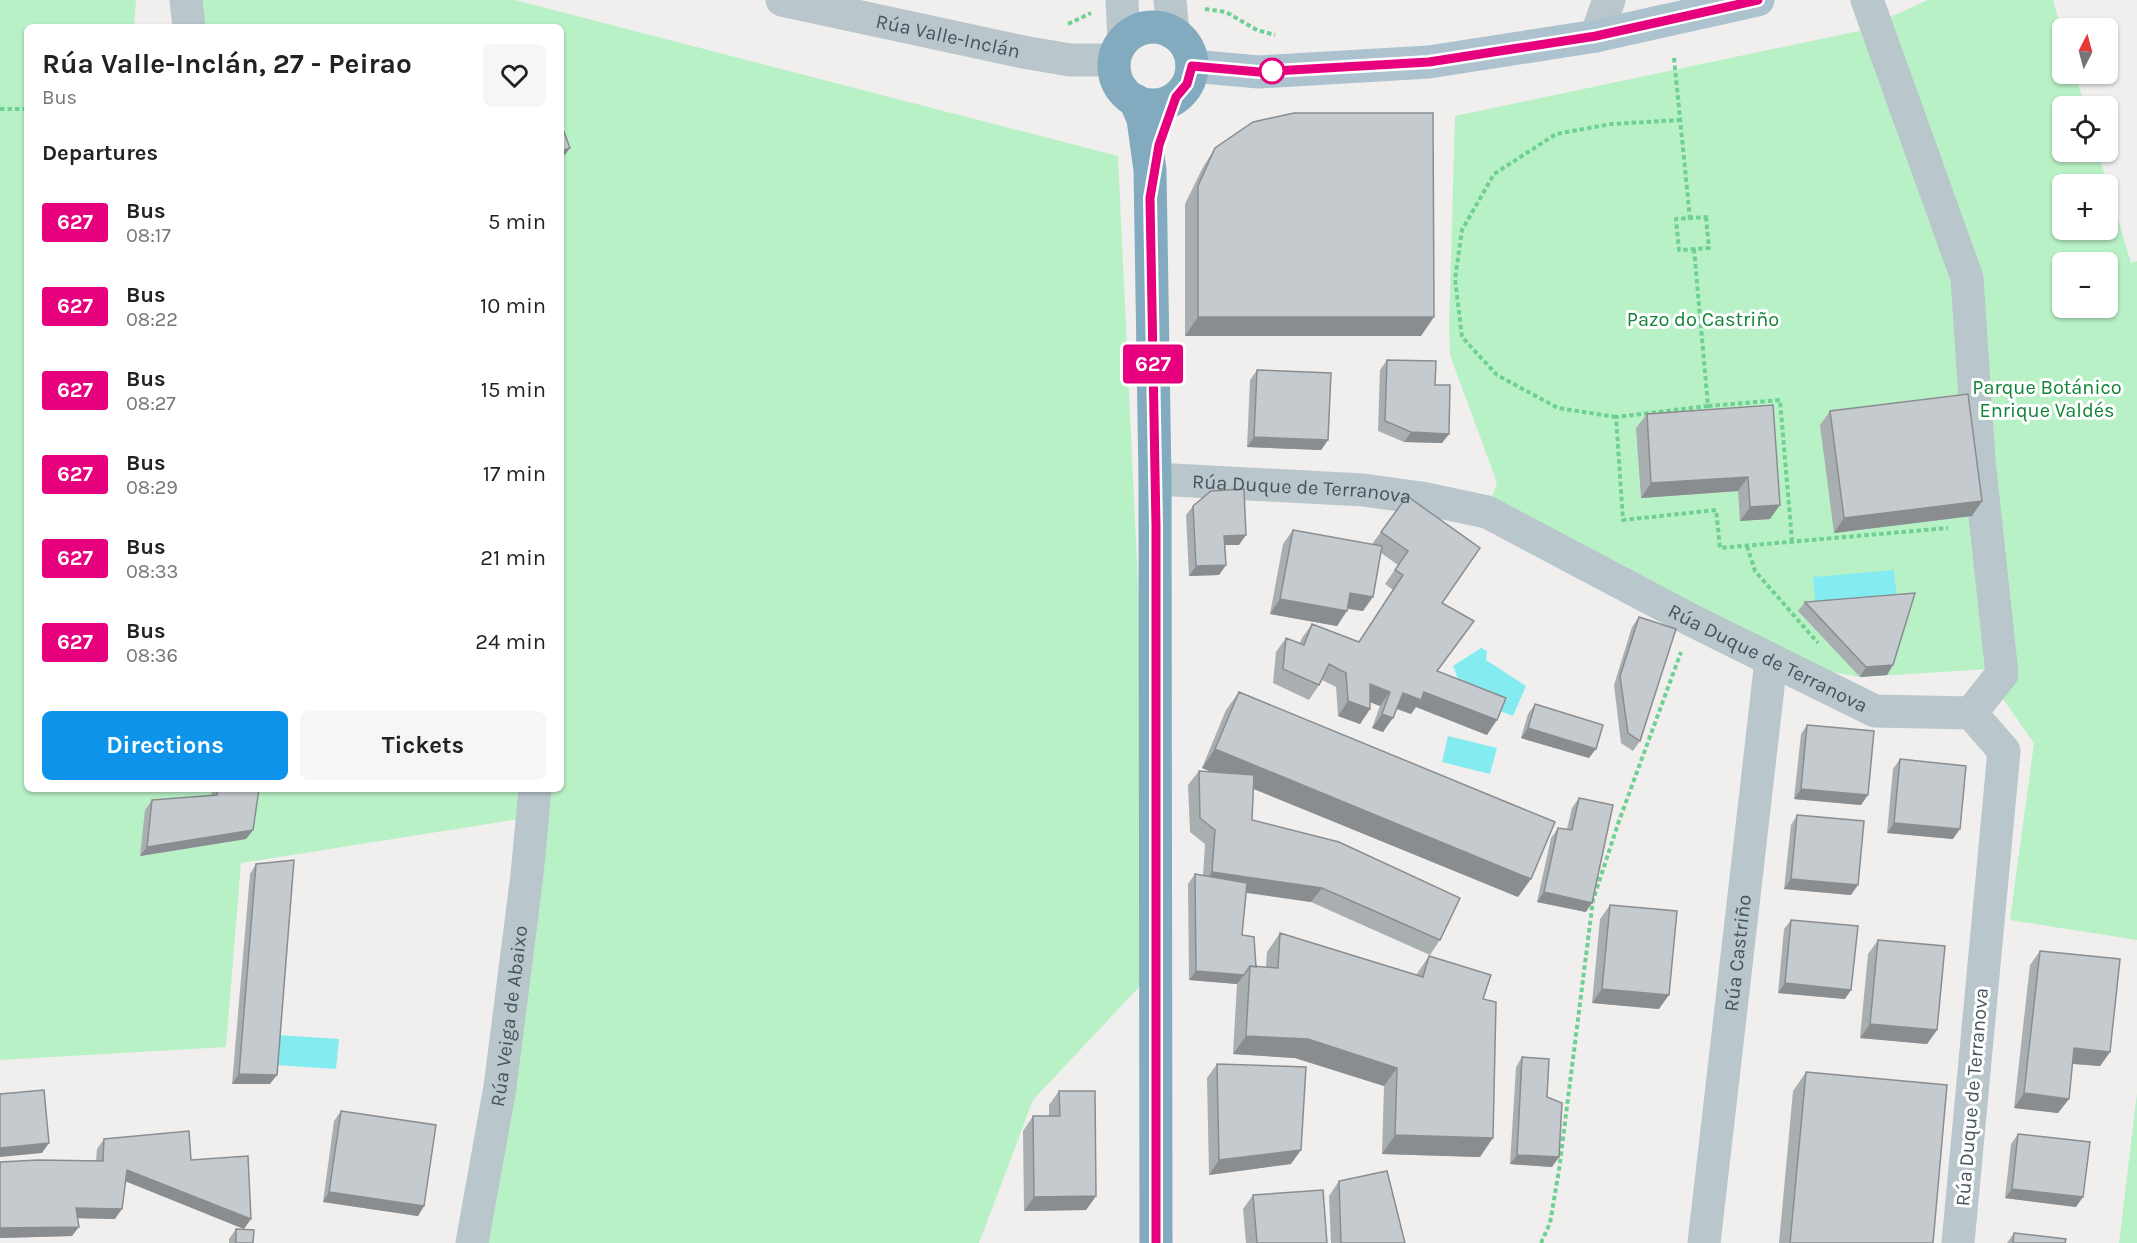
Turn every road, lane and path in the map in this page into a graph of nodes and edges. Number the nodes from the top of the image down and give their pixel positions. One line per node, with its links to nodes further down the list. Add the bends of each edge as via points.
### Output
1 (186, 0): 8 (street)
2 (782, 0): 11 (street, Rúa Valle-Inclán, via 1070,60)
3 (1122, 0): 11 (street)
4 (1170, 0): 9 (street)
5 (1610, 0): 10 (street)
6 (1758, 0): 10 (main road)
7 (1867, 0): 31 (street, via 1967,278 1979,460 2002,674)
8 (189, 24)
9 (1173, 33): 11 (highway, via 1161,27 1147,27 1135,31); 13 (highway, via 1190,53)
10 (1596, 36): 13 (main road, via 1429,62 1259,72)
11 (1119, 50): 15 (highway, via 1116,79 1120,88)
12 (1674, 58): 18 (path)
13 (1192, 66): 14 (highway, via 1187,84)
14 (1176, 97): 15 (highway, via 1156,105); 19 (highway, via 1159,145)
15 (1135, 100): 19 (highway, via 1146,135)
16 (0, 109): 17 (path)
17 (24, 109)
18 (1681, 120): 20 (path); 23 (path, via 1611,124 1556,134 1494,174 1462,230 1455,279 1461,337 1497,375 1558,408)
19 (1150, 198): 24 (highway)
20 (1690, 219): 21 (path, via 1676,219 1679,250); 21 (path, via 1706,217 1709,248)
21 (1694, 249): 22 (path)
22 (1708, 406): 23 (path); 26 (path, via 1780,400)
23 (1616, 417): 27 (path, via 1623,520 1716,510 1720,548)
24 (1155, 480): 28 (street, Rúa Duque de Terranova, via 1363,490 1487,512); 34 (highway)
25 (1948, 528): 26 (path)
26 (1792, 541): 27 (path)
27 (1747, 546): 29 (path, via 1755,571)
28 (1693, 621): 30 (street, Rúa Duque de Terranova); 35 (path, via 1593,900 1559,1170 1550,1223)
29 (1818, 643)
30 (1771, 661): 31 (street, Rúa Duque de Terranova, via 1875,711); 36 (street, Rúa Castriño)
31 (1971, 713): 37 (street, Rúa Duque de Terranova, via 2004,751)
32 (535, 792): 33 (street, Rúa Veiga de Abaixo, via 500,1087)
33 (472, 1243)
34 (1156, 1243)
35 (1541, 1243)
36 (1704, 1243)
37 (1958, 1243)

